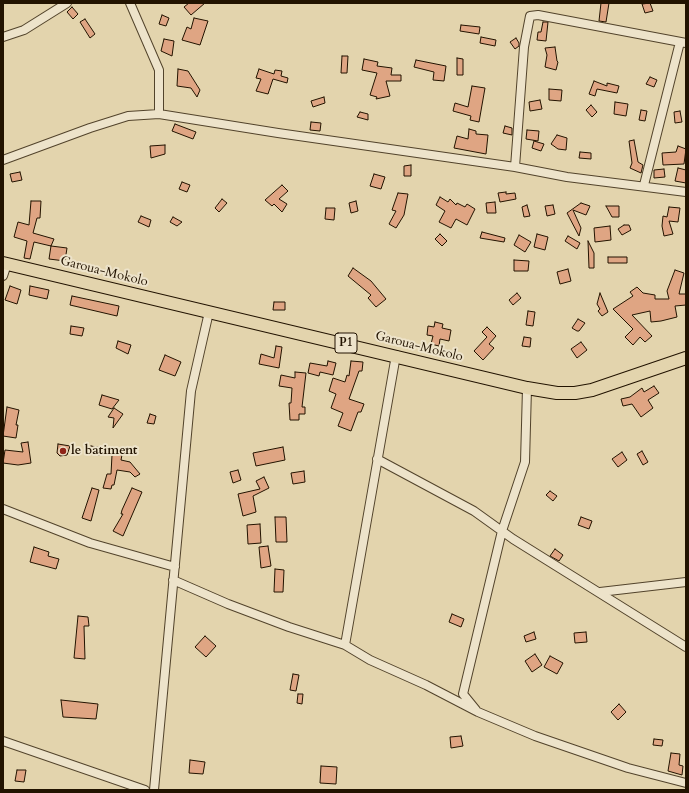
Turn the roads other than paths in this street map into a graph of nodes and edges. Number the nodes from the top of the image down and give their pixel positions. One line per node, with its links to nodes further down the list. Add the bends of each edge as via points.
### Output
1 (67, 3): 3 (street, via 24,30)
2 (130, 3): 5 (street, via 159,70)
3 (3, 37)
4 (683, 43): 7 (street, via 538,15 530,16 524,47); 8 (street)
5 (159, 114): 6 (street, via 141,114 90,128); 7 (street)
6 (3, 160)
7 (515, 167): 8 (street, via 568,177)
8 (644, 185): 9 (street)
9 (686, 192)
10 (5, 264): 11 (street); 12 (main road, Garoua-Mokolo / P1)
11 (3, 276)
12 (209, 312): 13 (main road, Garoua-Mokolo / P1); 19 (street, via 191,391)
13 (396, 355): 15 (main road, Garoua-Mokolo / P1); 16 (street)
14 (686, 358): 15 (main road, Garoua-Mokolo / P1, via 592,390 566,394)
15 (527, 388): 18 (street, via 525,462)
16 (377, 458): 18 (street, via 474,511); 23 (street)
17 (3, 508): 19 (street, via 90,543)
18 (502, 531): 22 (street); 25 (street, via 463,694)
19 (175, 567): 20 (street)
20 (173, 580): 23 (street, via 255,614); 29 (street)
21 (686, 582): 22 (street)
22 (600, 592): 24 (street)
23 (345, 645): 25 (street, via 370,660)
24 (686, 646)
25 (478, 712): 27 (street, via 561,746 628,768)
26 (3, 741): 28 (street)
27 (686, 783)
28 (145, 790)
29 (154, 790)

